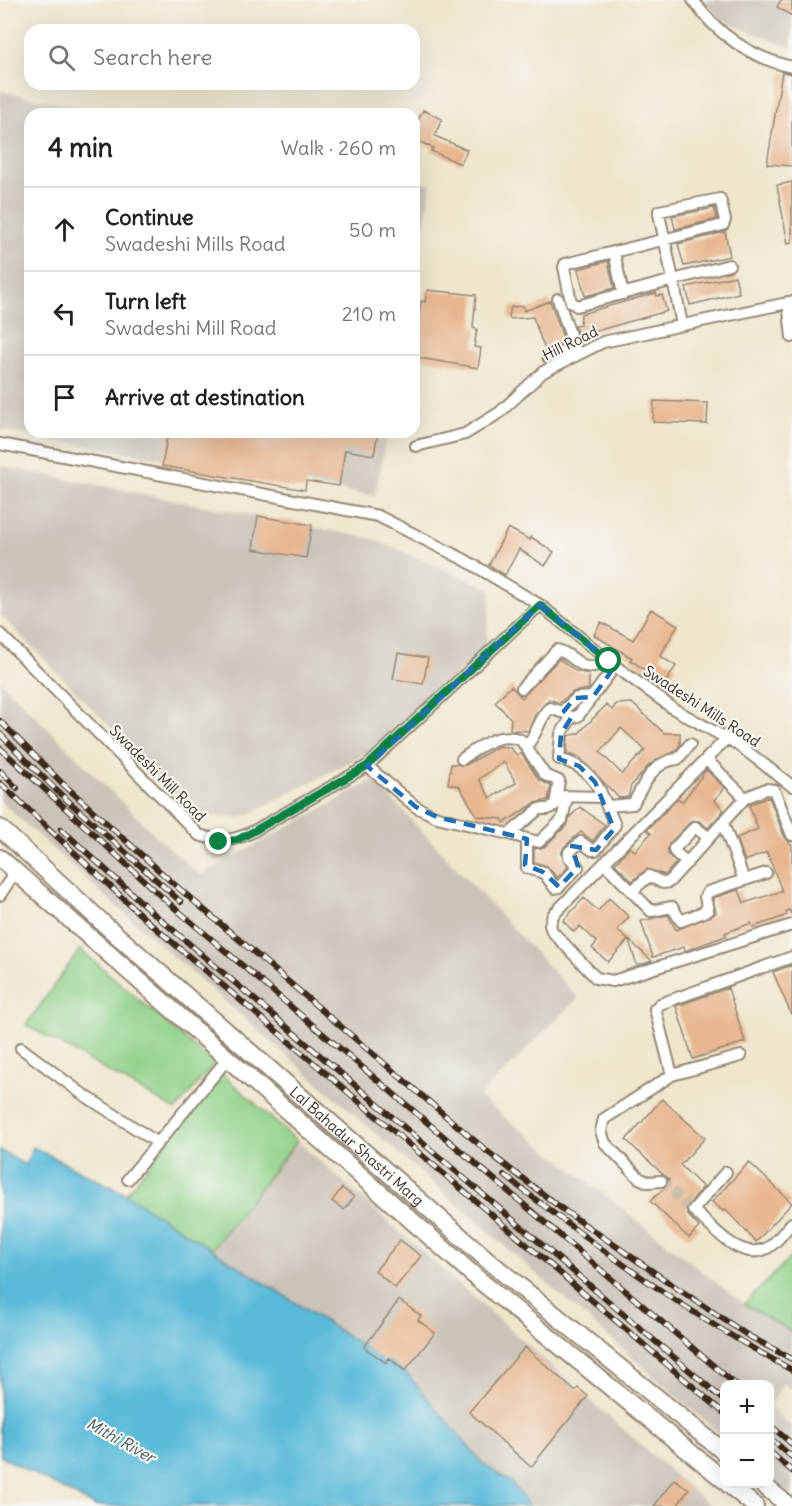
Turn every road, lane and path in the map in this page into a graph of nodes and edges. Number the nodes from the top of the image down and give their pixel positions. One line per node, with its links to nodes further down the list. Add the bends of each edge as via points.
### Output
1 (693, 0): 2 (street, via 724,34 755,55)
2 (792, 67)
3 (665, 240): 3 (street, via 725,224 720,199 662,209 659,214); 4 (street); 6 (street)
4 (614, 252): 7 (street); 7 (street, via 565,264 563,270 571,302 577,306)
5 (729, 265): 6 (street)
6 (674, 281): 7 (street); 10 (street)
7 (623, 294)
8 (558, 299): 12 (street)
9 (790, 302): 10 (street, Hill Road); 11 (street)
10 (682, 325): 12 (street, Hill Road)
11 (792, 337)
12 (576, 351): 13 (street); 15 (street, Hill Road, via 543,372 499,413 465,434)
13 (548, 357)
14 (0, 444): 16 (street, Swadeshi Mills Road, via 378,516 465,560)
15 (416, 446)
16 (540, 605): 18 (street, Swadeshi Mills Road); 27 (street, Swadeshi Mill Road)
17 (0, 634): 27 (street, Swadeshi Mill Road, via 199,835 219,842 237,840)
18 (612, 664): 19 (street, via 579,664 557,650); 20 (street, via 593,697 577,698); 21 (street, Swadeshi Mills Road, via 674,710)
19 (522, 688)
20 (567, 714): 23 (street, via 549,708 539,720 536,737); 25 (street)
21 (726, 738): 26 (street); 29 (street, Swadeshi Mills Road)
22 (690, 744): 32 (street, via 678,759 662,762 641,786 633,804)
23 (526, 746): 24 (street, via 521,740 505,736 491,740); 28 (street, via 545,774)
24 (462, 759)
25 (559, 759): 28 (street); 32 (street, via 579,766 595,782)
26 (706, 759): 31 (street); 40 (street)
27 (367, 766): 35 (street, via 416,807 437,817)
28 (559, 781): 30 (street)
29 (792, 786)
30 (563, 796): 32 (street); 35 (street, via 552,808 539,808); 38 (street, via 562,820 539,842)
31 (745, 798): 33 (street); 36 (street, via 766,789 774,790)
32 (605, 801): 38 (street, via 614,829 596,850 581,842 569,852 578,867 557,888 544,873 527,868)
33 (723, 823): 37 (street); 44 (street)
34 (0, 828): 49 (main road, Lal Bahadur Shastri Marg)
35 (509, 834): 38 (street)
36 (792, 835)
37 (709, 838): 41 (street); 41 (street, via 695,827 674,849)
38 (527, 839)
39 (0, 858): 42 (main road, Lal Bahadur Shastri Marg)
40 (604, 863): 45 (street); 47 (street, via 553,915 550,925 552,932 596,978 604,981)
41 (687, 863): 45 (street, via 669,882 649,876)
42 (15, 872): 46 (street); 50 (main road, Lal Bahadur Shastri Marg)
43 (766, 873): 44 (street)
44 (744, 880): 45 (street, via 708,892 708,910 684,921 678,919 672,907 651,911)
45 (632, 891)
46 (0, 895)
47 (792, 925)
48 (792, 957): 55 (street, via 660,1004 655,1017)
49 (174, 986): 50 (main road); 54 (main road, Lal Bahadur Shastri Marg)
50 (163, 999): 53 (main road, Lal Bahadur Shastri Marg)
51 (21, 1048): 58 (street)
52 (741, 1056): 55 (street)
53 (229, 1057): 56 (main road, Lal Bahadur Shastri Marg); 58 (street)
54 (274, 1074): 56 (main road); 57 (main road, Lal Bahadur Shastri Marg)
55 (672, 1076): 62 (street, via 604,1119 601,1131 605,1143 639,1178)
56 (262, 1087): 59 (main road, Lal Bahadur Shastri Marg)
57 (342, 1133): 59 (main road); 64 (main road, Lal Bahadur Shastri Marg)
58 (158, 1143): 61 (street)
59 (331, 1148): 65 (main road, Lal Bahadur Shastri Marg)
60 (726, 1172): 63 (street, via 693,1210 738,1248 753,1253 770,1247)
61 (128, 1179)
62 (661, 1181)
63 (792, 1223)
64 (491, 1263): 65 (main road); 66 (main road, Lal Bahadur Shastri Marg)
65 (478, 1279): 67 (main road, Lal Bahadur Shastri Marg)
66 (720, 1447)
67 (720, 1477)
68 (733, 1488): 70 (main road, Lal Bahadur Shastri Marg)
69 (767, 1488): 71 (main road)
70 (755, 1506)
71 (789, 1506)

